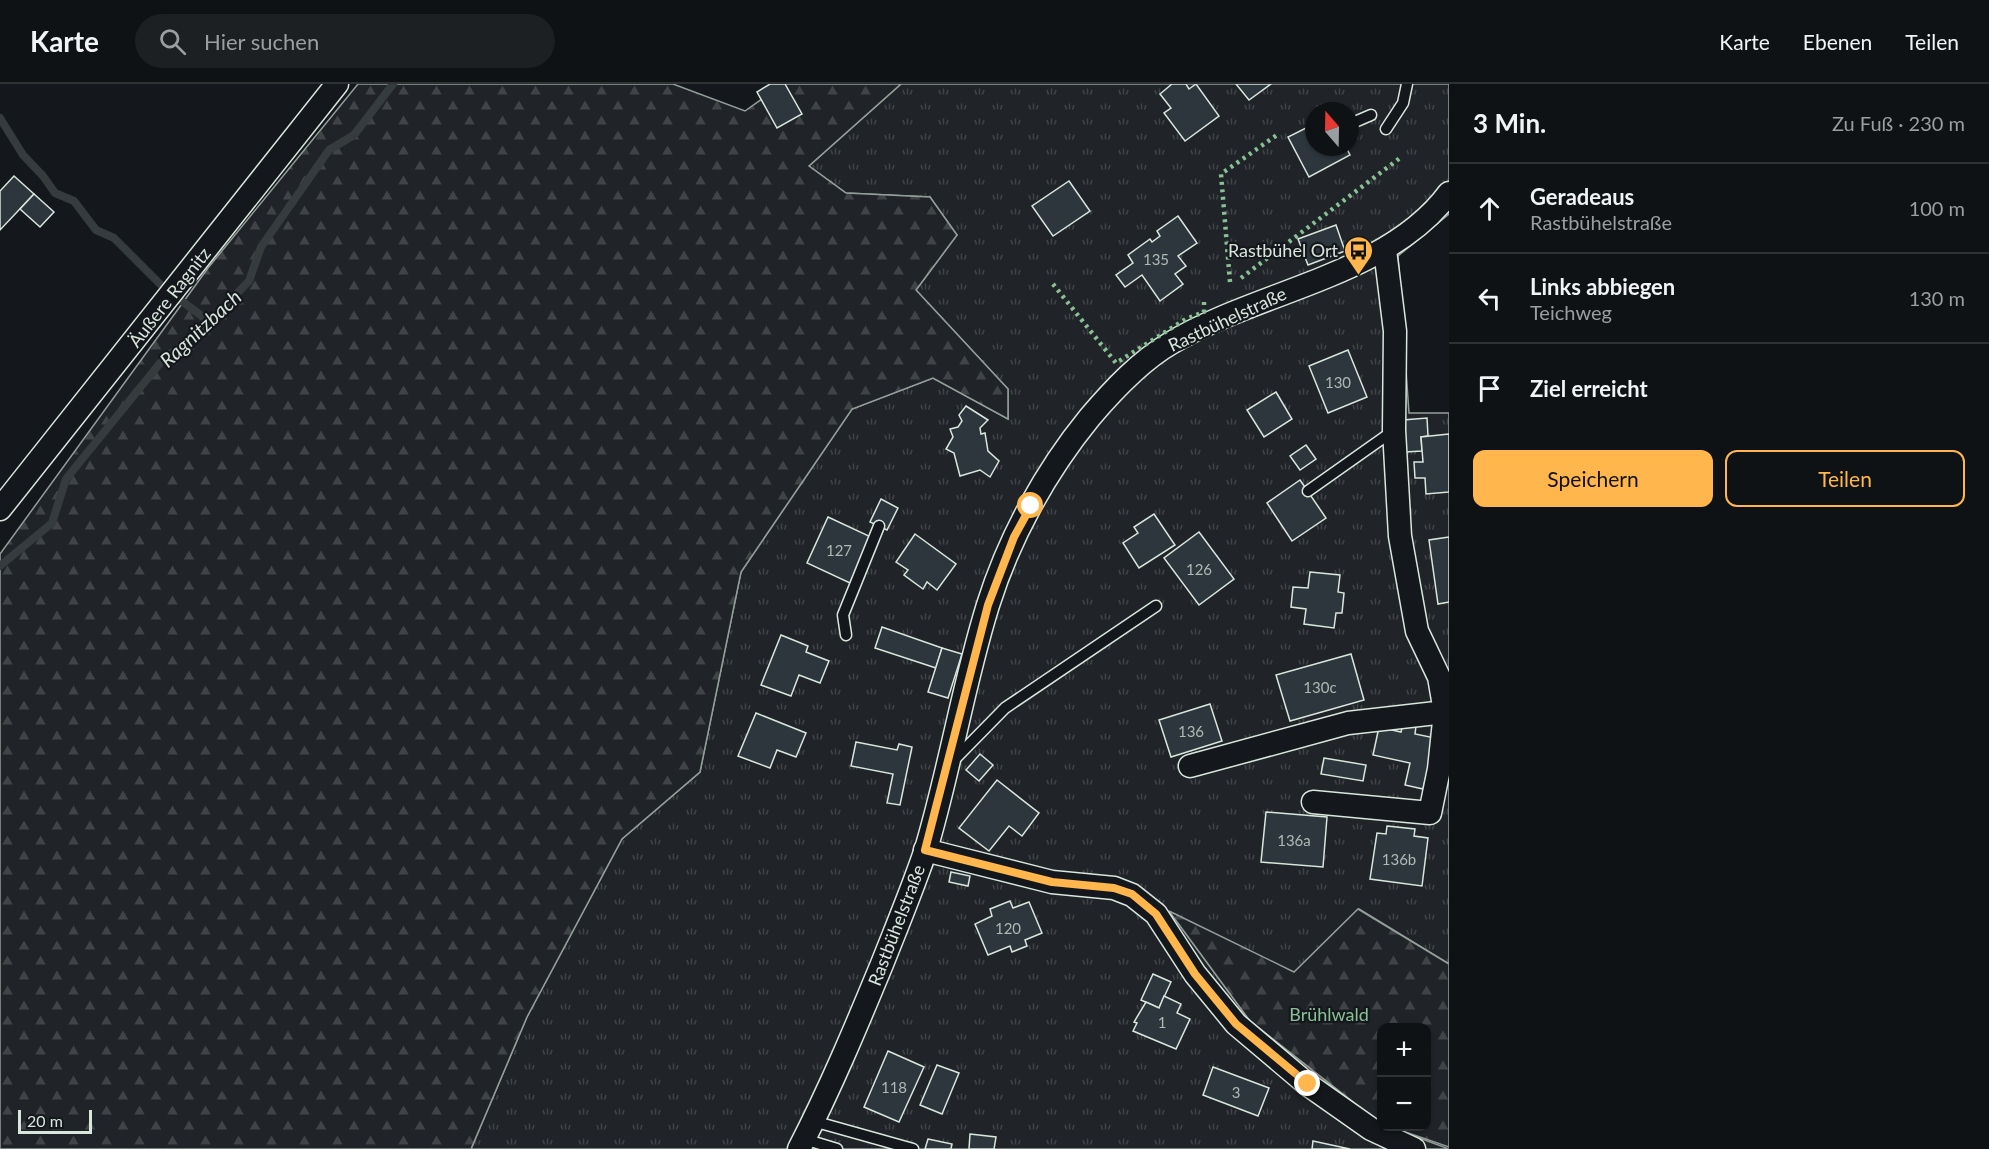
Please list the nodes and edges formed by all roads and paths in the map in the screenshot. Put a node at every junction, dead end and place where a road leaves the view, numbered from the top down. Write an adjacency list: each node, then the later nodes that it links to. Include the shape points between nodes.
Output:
1 (337, 84): 10 (street, Äußere Ragnitz)
2 (1407, 84): 5 (lane, via 1403,103)
3 (1371, 115): 4 (lane)
4 (1359, 120)
5 (1386, 129)
6 (1449, 193): 7 (street, Rastbühelstraße, via 1419,225)
7 (1385, 250): 8 (street, via 1395,331); 15 (street, Rastbühelstraße, via 1234,312 1171,343 1137,368 1091,416 1051,471 1014,537 988,605)
8 (1394, 430): 9 (lane); 14 (street, via 1400,536 1417,630 1439,677)
9 (1308, 491)
10 (0, 509)
11 (879, 526): 13 (lane, via 843,615)
12 (1156, 606): 15 (lane, via 1005,708)
13 (846, 635)
14 (1445, 712): 16 (street, via 1348,723); 17 (street, via 1430,813)
15 (948, 765): 18 (street, Rastbühelstraße)
16 (1190, 766)
17 (1314, 802)
18 (925, 850): 19 (street, Rastbühelstraße, via 844,1058); 22 (street, via 1052,882 1114,888 1132,894 1156,914 1195,974 1236,1024 1308,1084 1371,1129)
19 (805, 1136): 20 (lane); 21 (lane)
20 (837, 1149)
21 (913, 1149)
22 (1414, 1149)

